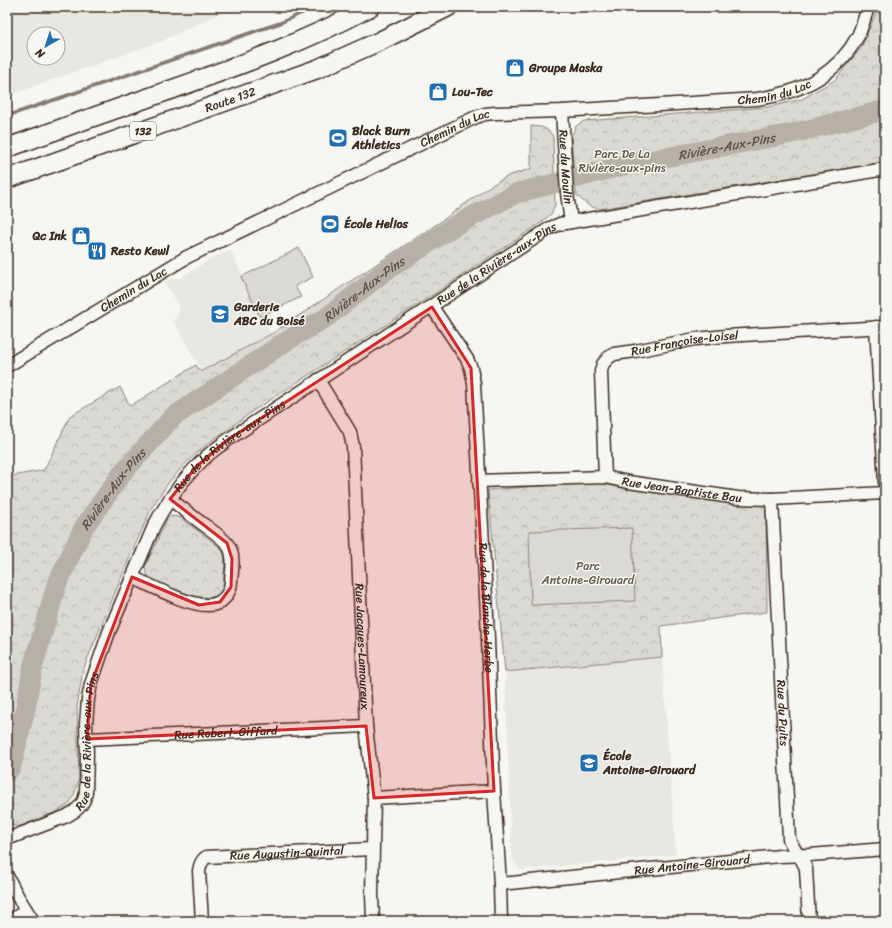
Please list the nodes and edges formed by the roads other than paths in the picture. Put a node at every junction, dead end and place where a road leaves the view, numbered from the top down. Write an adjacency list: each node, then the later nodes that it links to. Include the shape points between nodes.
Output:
1 (370, 7): 5 (highway, 132, via 319,33 268,54)
2 (448, 7): 7 (highway, Route 132 / 132, via 316,69)
3 (868, 7): 4 (street, Chemin du Lac, via 858,35 843,58 818,80 792,92 771,98)
4 (562, 111): 8 (street, Rue du Moulin); 11 (street, Chemin du Lac, via 495,113 476,117 187,257)
5 (7, 148)
6 (885, 169): 8 (street, Rue de la Rivière-aux-Pins)
7 (7, 179)
8 (571, 222): 9 (street, Rue de la Rivière-aux-Pins, via 550,228)
9 (432, 307): 12 (street, Rue de la Rivière-aux-Pins); 14 (street, Rue de la Blanche-Herbe, via 471,368)
10 (880, 327): 13 (street, Rue Françoise-Loisel, via 695,339 614,354 602,364 601,371); 15 (street)
11 (7, 366)
12 (318, 380): 17 (street, Rue de la Rivière-aux-Pins, via 215,450 196,467); 20 (street, Rue Jacques-Lamoureux, via 345,423 352,440)
13 (605, 477): 14 (street, Rue Jean-Baptiste Bau); 18 (street, Rue Jean-Baptiste Bau, via 738,498)
14 (479, 481): 22 (street, Rue de la Blanche-Herbe)
15 (885, 483)
16 (885, 493): 18 (street, Rue Jean-Baptiste Bau)
17 (170, 499): 19 (street, Rue de la Rivière-aux-Pins, via 160,513); 19 (street, Rue de la Rivière-aux-Pins, via 227,543 232,559 231,587 220,602 210,606 199,605)
18 (772, 499): 27 (street, Rue du Puits, via 789,839)
19 (132, 578): 21 (street, Rue de la Rivière-aux-Pins, via 107,636 91,684 86,713)
20 (366, 726): 21 (street, Rue Robert-Giffard); 23 (street, Rue Jacques-Lamoureux)
21 (87, 739): 24 (street, Rue de la Rivière-aux-Pins, via 86,793 81,805 67,816)
22 (494, 791): 23 (street); 29 (street, Rue de la Blanche-Herbe)
23 (374, 798): 25 (street, Rue Jacques-Lamoureux)
24 (7, 839)
25 (372, 849): 33 (street, Rue Augustin-Quintal, via 206,857 199,871); 34 (street, Rue Jacques-Lamoureux)
26 (885, 849): 27 (street, Rue Antoine-Girouard)
27 (798, 855): 29 (street, Rue Antoine-Girouard); 36 (street, Rue du Puits, via 806,869)
28 (7, 876): 30 (street)
29 (500, 884): 35 (street, Rue de la Blanche-Herbe)
30 (26, 910): 31 (street); 32 (street)
31 (11, 921)
32 (34, 921)
33 (202, 921)
34 (373, 921)
35 (501, 921)
36 (809, 921)

